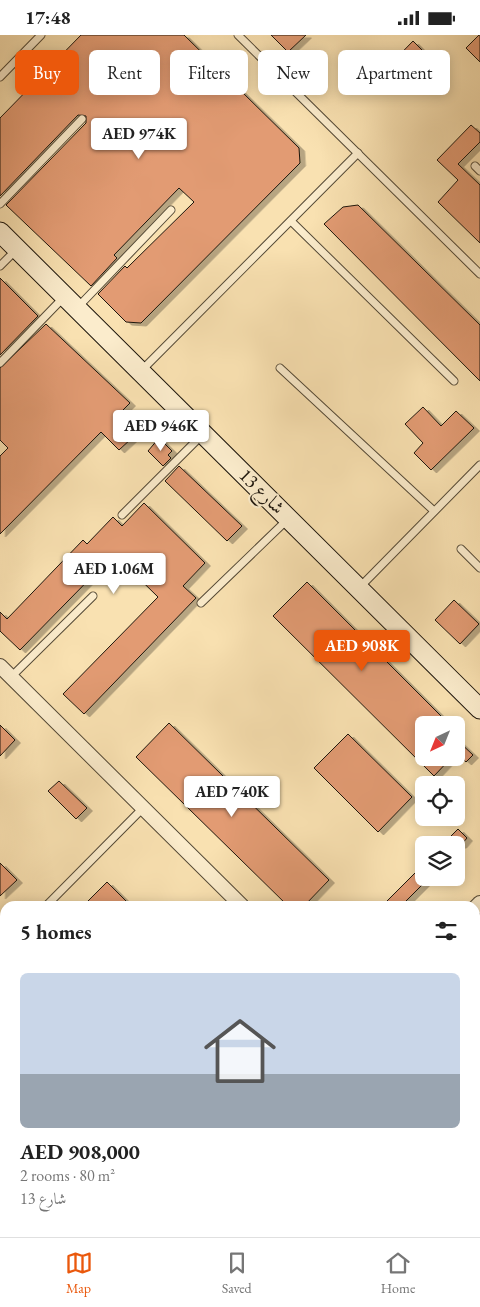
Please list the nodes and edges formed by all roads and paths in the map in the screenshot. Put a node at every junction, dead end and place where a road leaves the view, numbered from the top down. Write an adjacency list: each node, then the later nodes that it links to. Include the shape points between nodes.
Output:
1 (41, 35): 3 (lane)
2 (238, 35): 5 (lane)
3 (0, 77)
4 (82, 119): 6 (lane)
5 (358, 153): 8 (lane); 12 (lane)
6 (0, 205)
7 (171, 210): 13 (lane)
8 (291, 221): 16 (lane); 17 (lane)
9 (0, 232): 10 (street, شارع 13)
10 (17, 249): 11 (lane); 13 (street, شارع 13)
11 (0, 266)
12 (480, 274)
13 (71, 302): 14 (lane); 16 (street, شارع 13)
14 (0, 363)
15 (280, 368): 20 (lane)
16 (141, 371): 18 (street, شارع 13)
17 (454, 381)
18 (204, 434): 21 (lane); 22 (street, شارع 13)
19 (480, 465): 20 (lane)
20 (434, 511): 25 (lane)
21 (122, 515)
22 (289, 518): 25 (street, شارع 13); 27 (lane)
23 (461, 549): 24 (lane)
24 (480, 567)
25 (359, 588): 30 (street, شارع 13)
26 (93, 596): 29 (lane)
27 (201, 603)
28 (0, 666): 29 (street)
29 (11, 677): 31 (street)
30 (480, 709)
31 (143, 808): 32 (lane); 33 (street)
32 (51, 901)
33 (237, 901)

